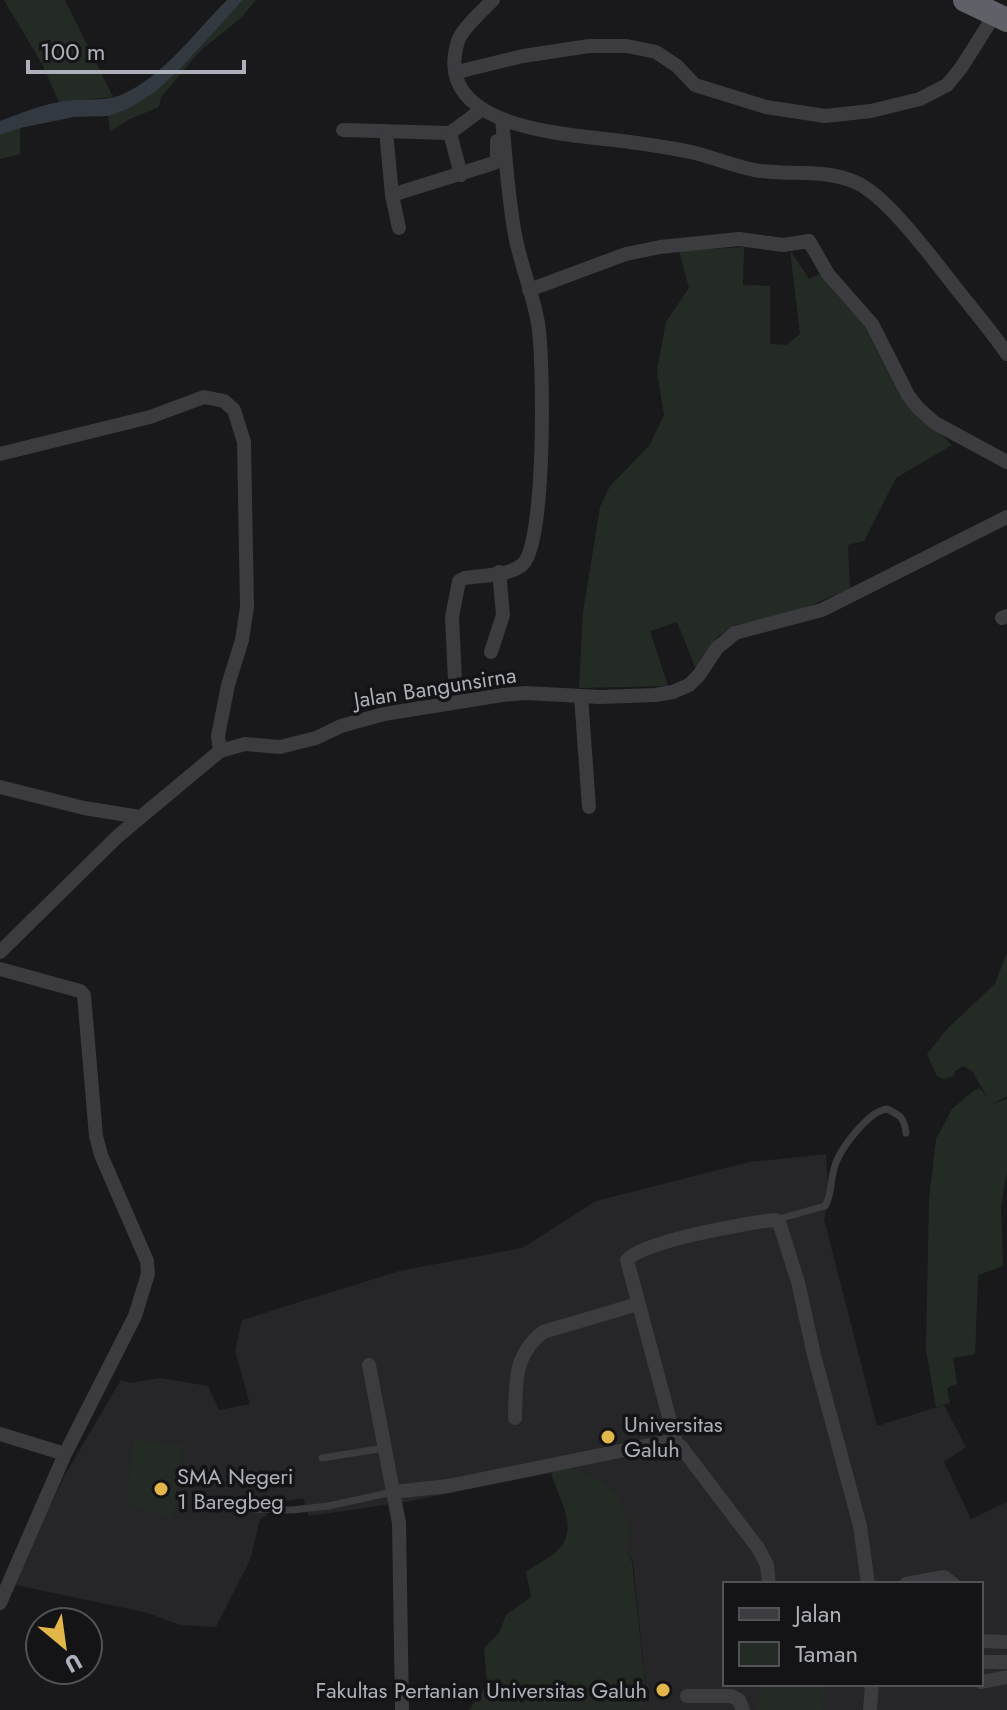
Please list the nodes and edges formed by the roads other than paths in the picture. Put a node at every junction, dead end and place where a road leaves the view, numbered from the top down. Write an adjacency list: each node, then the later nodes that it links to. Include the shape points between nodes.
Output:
1 (493, 0): 4 (street, via 458,39)
2 (965, 0): 3 (highway)
3 (1001, 17): 4 (street, via 947,85 920,99 825,116 766,107 695,85 656,52 627,46 589,46)
4 (457, 72): 5 (street, via 469,101)
5 (492, 115): 8 (street); 9 (street, via 497,158); 12 (street); 13 (street, via 571,136 693,153 779,174 819,172 857,183 917,238)
6 (343, 130): 7 (street)
7 (386, 131): 8 (street); 10 (street)
8 (450, 133): 9 (street)
9 (461, 175): 10 (street)
10 (392, 195): 11 (street)
11 (399, 228)
12 (529, 290): 15 (street, via 660,247 739,239 783,245 809,241 828,274 872,324 918,408 935,423); 17 (street, via 541,365 536,525 527,559 517,569)
13 (1007, 354)
14 (0, 454): 21 (street, via 137,421 204,397 224,401 234,410 244,442 247,607 218,736)
15 (1007, 462)
16 (1007, 517): 19 (street, Jalan Bangunsirna, via 822,610 735,633 689,685 673,692)
17 (499, 572): 18 (street, via 503,615); 20 (street, via 458,584 452,617)
18 (491, 652)
19 (581, 696): 20 (street, Jalan Bangunsirna, via 526,693); 23 (street)
20 (456, 702): 21 (street, Jalan Bangunsirna, via 373,717 280,747 245,744)
21 (220, 751): 24 (street)
22 (0, 787): 24 (street)
23 (589, 807)
24 (140, 817): 25 (street)
25 (0, 952)
26 (0, 969): 35 (street, via 84,995 96,1136 148,1268 137,1310)
27 (906, 1133): 28 (lane, via 901,1115 887,1109 876,1112 835,1164 825,1206)
28 (775, 1220): 29 (street, via 647,1246 630,1255); 40 (street, via 798,1282 860,1526)
29 (638, 1304): 31 (street, via 543,1332 532,1340 516,1370); 33 (street)
30 (369, 1365): 34 (street)
31 (515, 1418)
32 (0, 1434): 35 (street)
33 (676, 1443): 37 (street); 39 (street, via 758,1548)
34 (385, 1448): 36 (lane); 37 (street)
35 (65, 1454): 43 (street)
36 (322, 1458)
37 (393, 1492): 38 (lane, via 292,1510); 52 (street, via 399,1523)
38 (237, 1509)
39 (769, 1582)
40 (868, 1582)
41 (917, 1582): 42 (street, via 944,1577)
42 (950, 1582)
43 (0, 1603)
44 (983, 1641): 45 (street)
45 (1007, 1642)
46 (983, 1662): 47 (street)
47 (1007, 1662)
48 (1007, 1677): 49 (street)
49 (983, 1682)
50 (872, 1686): 54 (street)
51 (687, 1696): 53 (street, via 731,1696)
52 (402, 1710)
53 (743, 1710)
54 (870, 1710)

